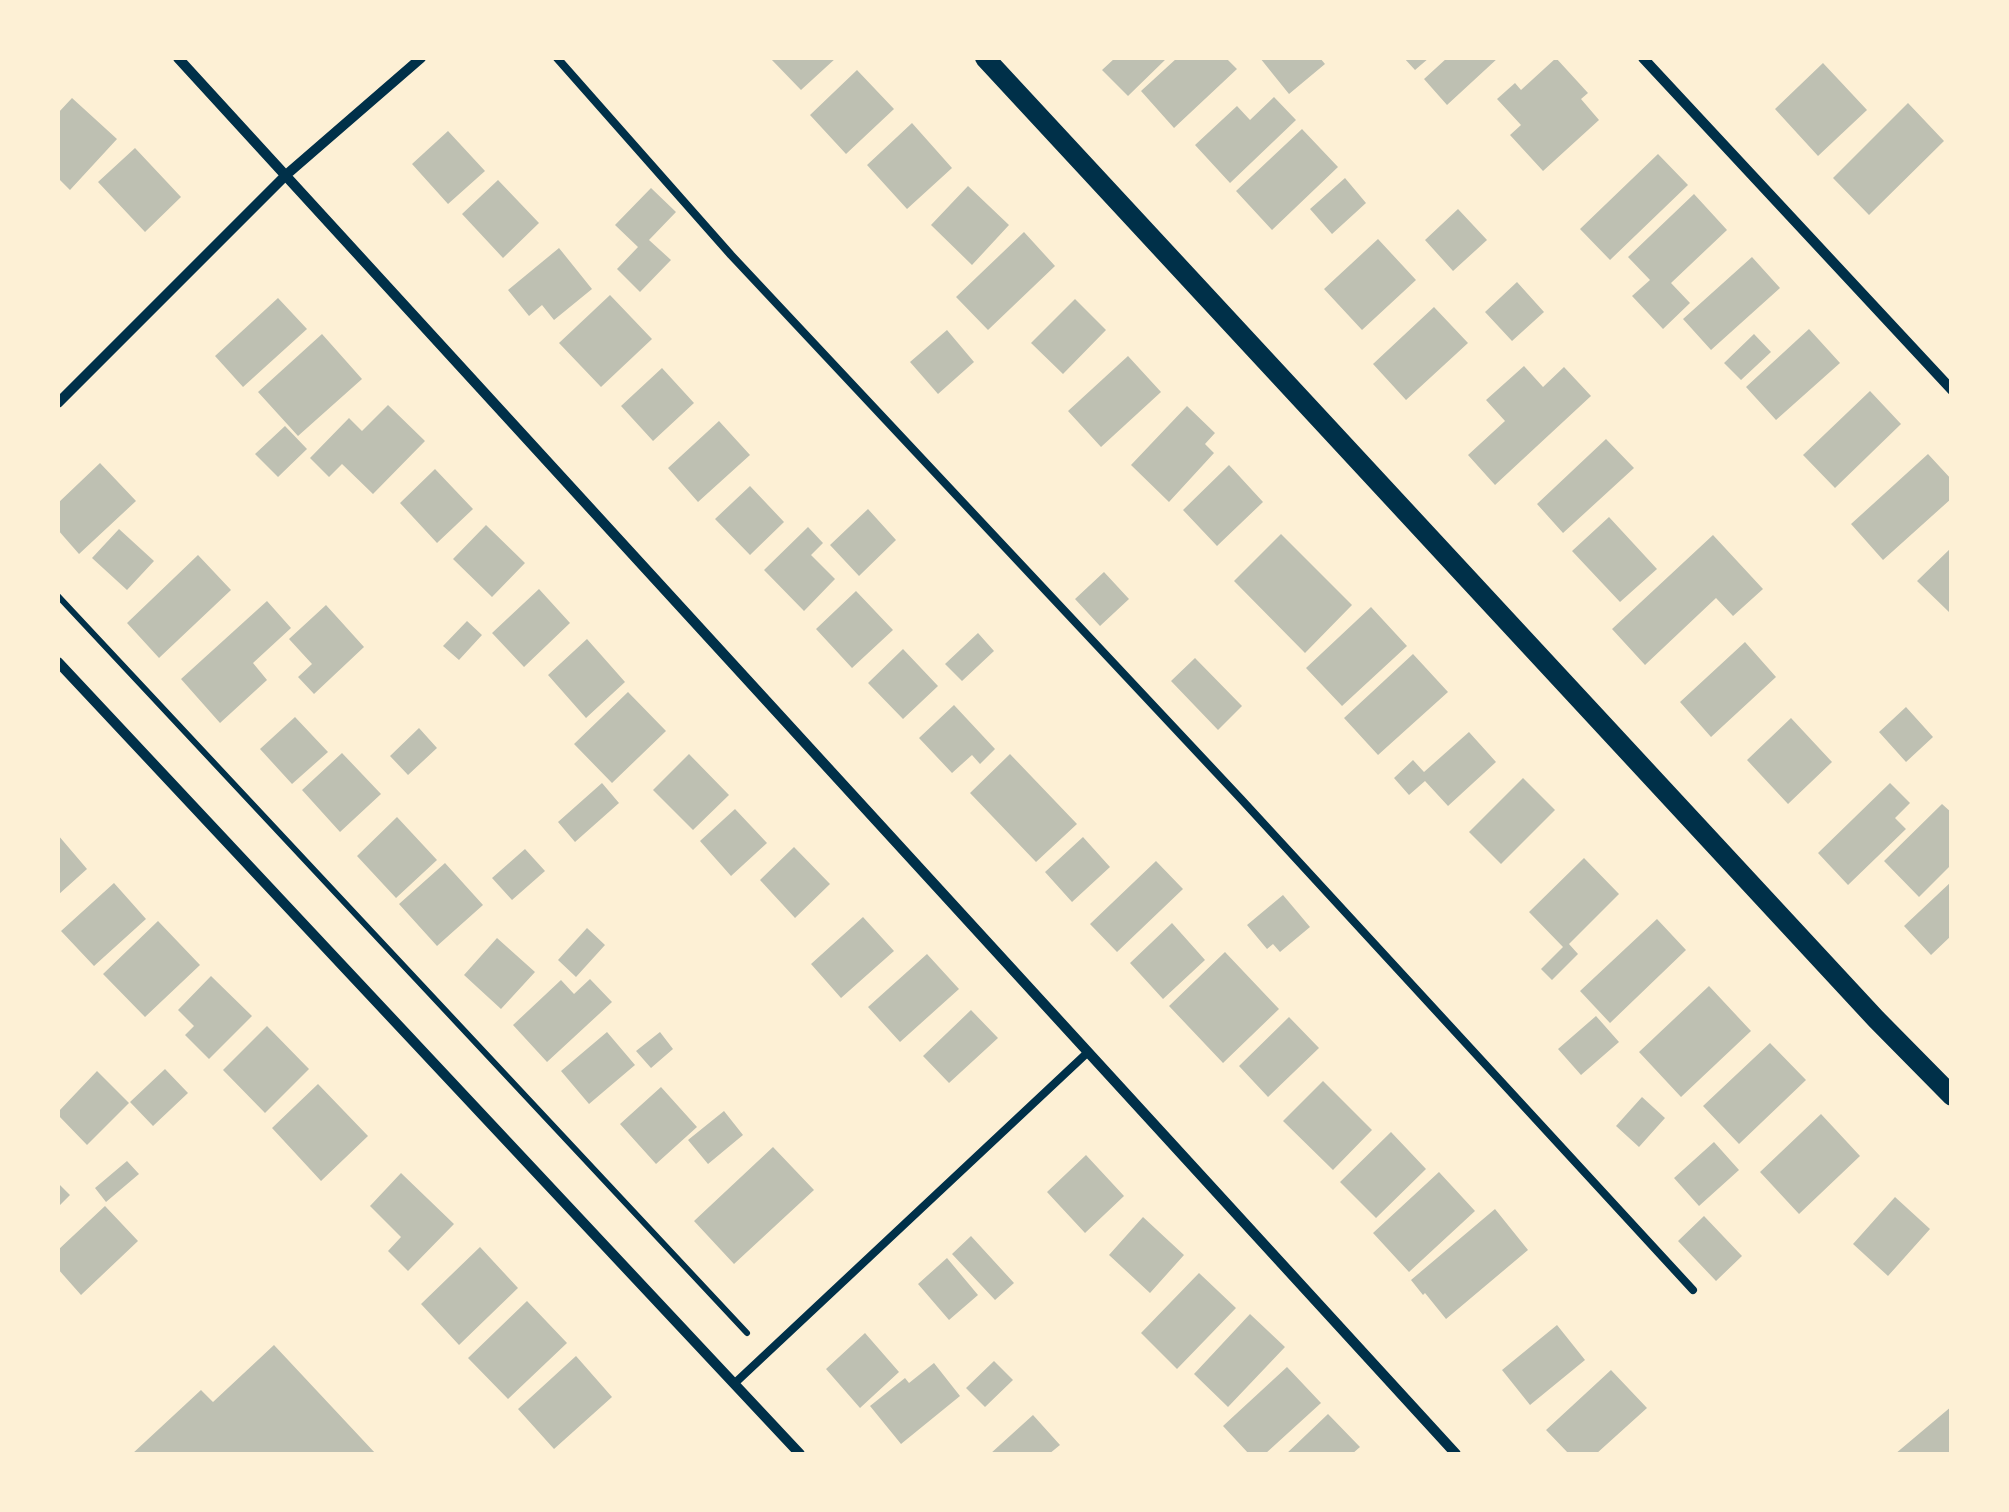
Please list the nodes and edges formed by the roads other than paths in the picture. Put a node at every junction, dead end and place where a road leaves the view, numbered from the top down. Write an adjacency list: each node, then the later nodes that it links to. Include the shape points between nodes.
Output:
1 (178, 58): 6 (street)
2 (421, 58): 6 (street)
3 (557, 58): 12 (lane, via 745,270)
4 (986, 58): 11 (main road)
5 (1644, 58): 7 (street)
6 (286, 175): 8 (street); 10 (street)
7 (1952, 390)
8 (58, 403)
9 (58, 662): 13 (street)
10 (1087, 1053): 13 (lane); 15 (street)
11 (1952, 1096)
12 (1693, 1290)
13 (735, 1383): 14 (street)
14 (800, 1454)
15 (1456, 1454)

